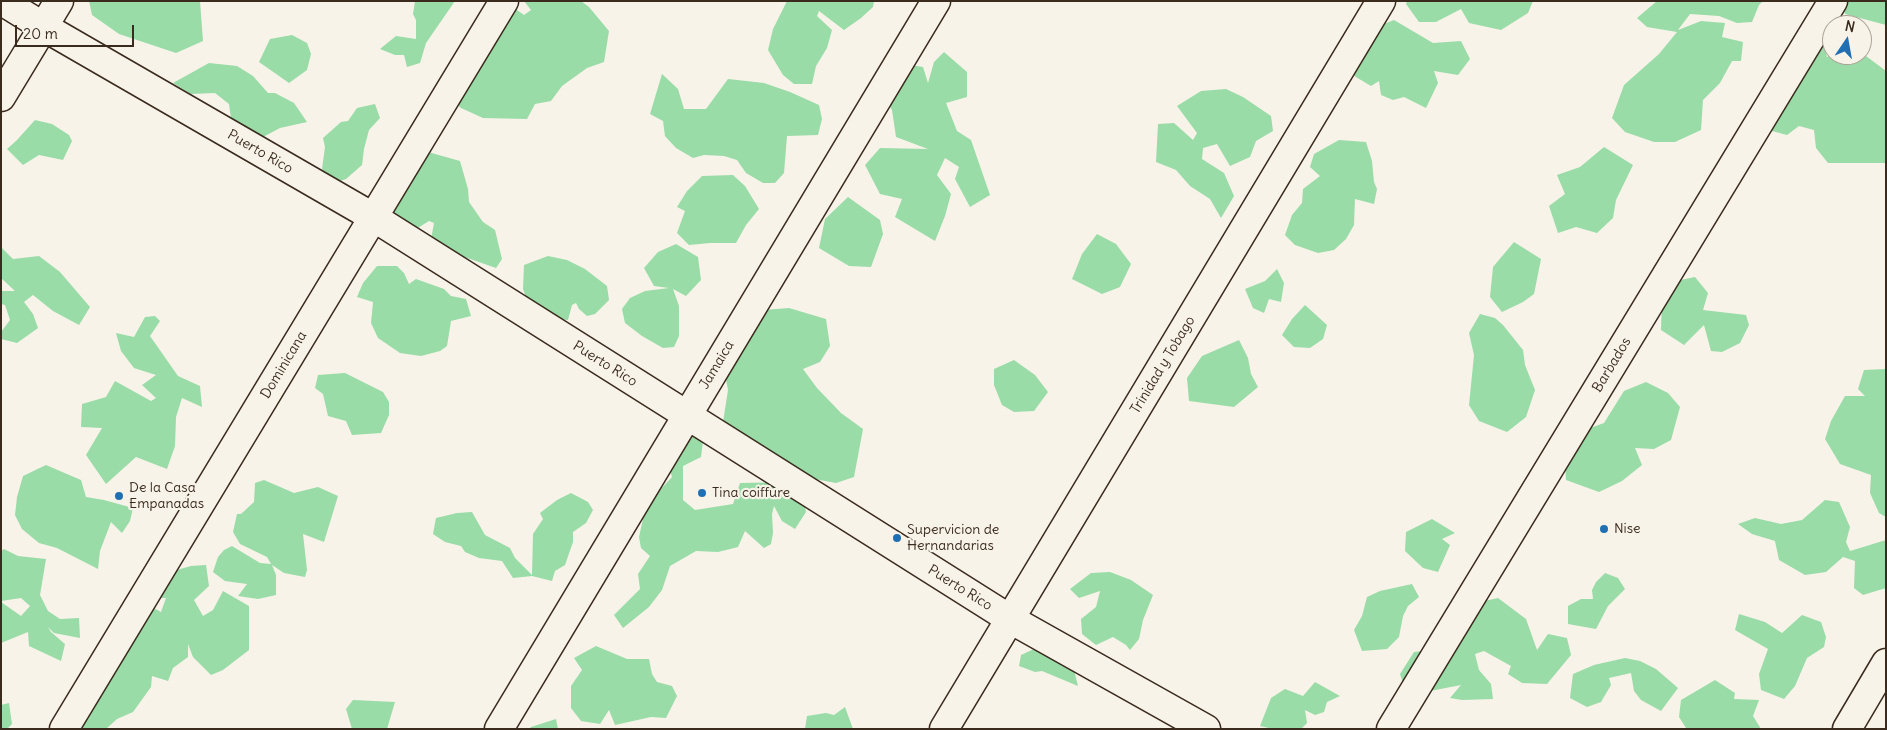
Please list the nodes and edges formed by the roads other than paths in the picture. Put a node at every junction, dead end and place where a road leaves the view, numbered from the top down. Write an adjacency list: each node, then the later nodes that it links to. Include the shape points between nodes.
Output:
1 (2, 1): 7 (street, Puerto Rico)
2 (59, 1): 7 (street)
3 (504, 1): 9 (street, Dominicana)
4 (936, 1): 10 (street, Jamaica)
5 (1381, 1): 11 (street, Trinidad y Tobago)
6 (1833, 1): 17 (street, Barbados)
7 (44, 27): 8 (street); 9 (street, Puerto Rico)
8 (1, 97)
9 (374, 217): 10 (street, Puerto Rico); 13 (street, Dominicana)
10 (687, 415): 11 (street, Puerto Rico); 14 (street, Jamaica)
11 (1010, 619): 15 (street, Trinidad y Tobago); 16 (street, Puerto Rico)
12 (1886, 663): 18 (street)
13 (64, 729)
14 (499, 729)
15 (944, 729)
16 (1206, 729)
17 (1391, 729)
18 (1847, 729)

